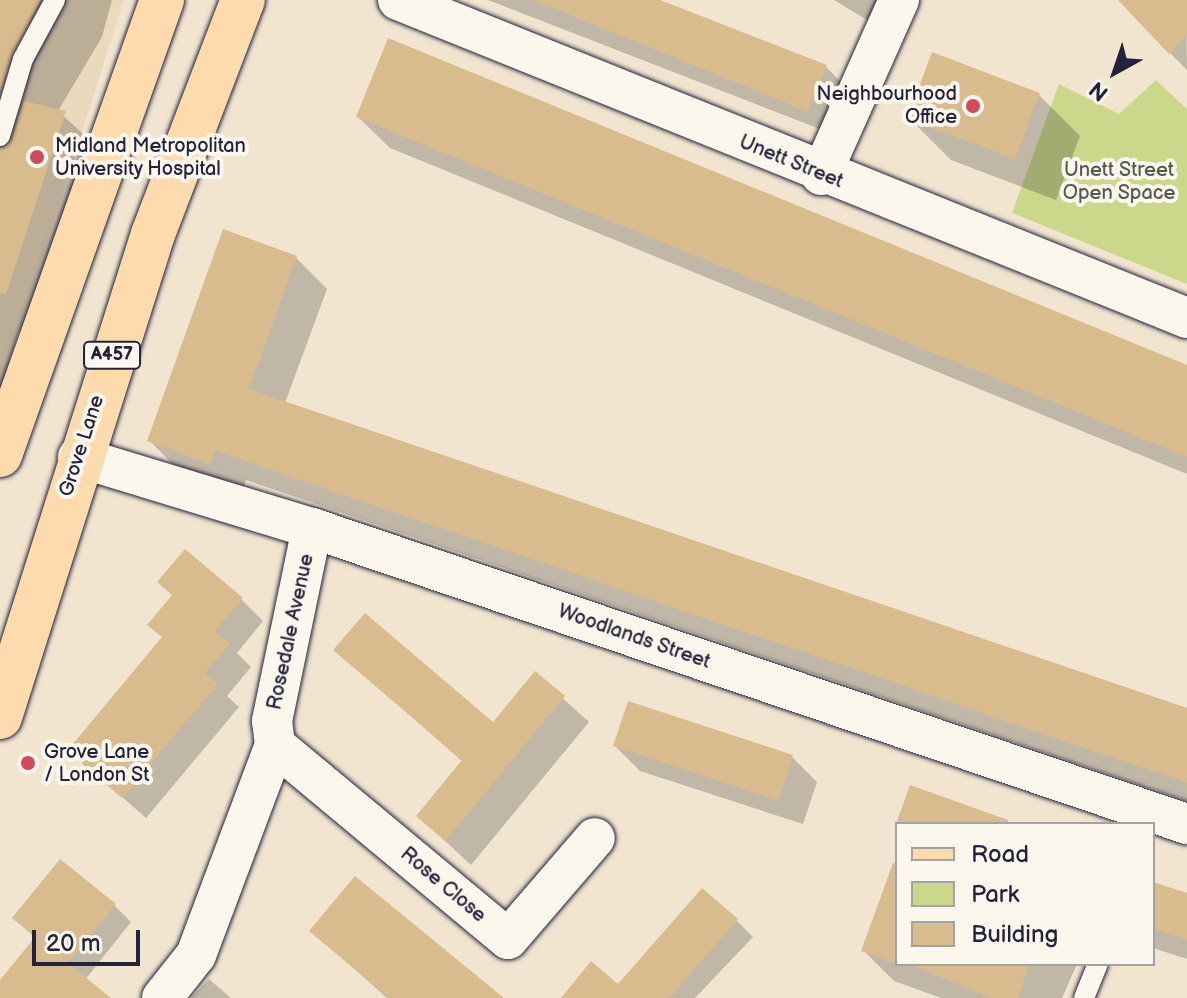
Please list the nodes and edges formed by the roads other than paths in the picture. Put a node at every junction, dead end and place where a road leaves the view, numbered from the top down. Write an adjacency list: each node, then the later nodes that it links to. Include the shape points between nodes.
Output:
1 (55, 0): 6 (lane, via 23,59)
2 (162, 0): 9 (main road)
3 (243, 0): 10 (main road, Grove Lane / A457)
4 (398, 0): 7 (street, Unett Street)
5 (899, 0): 7 (street)
6 (0, 136)
7 (821, 175): 8 (street, Unett Street)
8 (1187, 318)
9 (0, 455)
10 (78, 457): 11 (street, Woodlands Street); 12 (main road, Grove Lane / A457)
11 (312, 528): 13 (street, Rosedale Avenue, via 272,721); 14 (street, Woodlands Street)
12 (0, 717)
13 (275, 745): 15 (street, Rose Close, via 508,939); 17 (street, Rosedale Avenue, via 196,955)
14 (1187, 824)
15 (595, 838)
16 (1097, 966): 18 (lane)
17 (162, 998)
18 (1084, 998)

